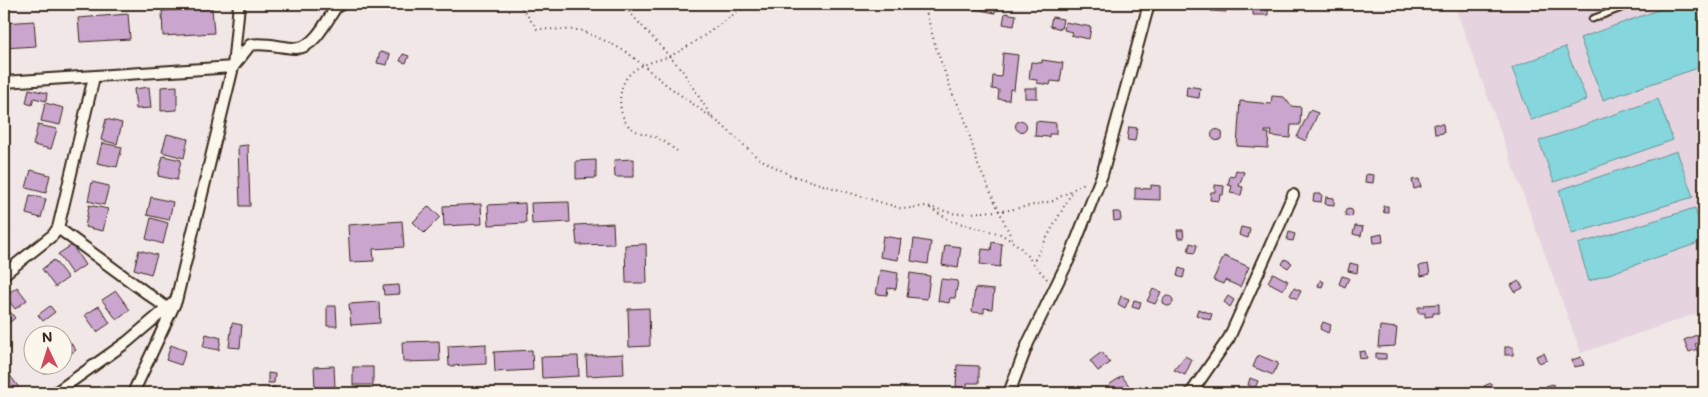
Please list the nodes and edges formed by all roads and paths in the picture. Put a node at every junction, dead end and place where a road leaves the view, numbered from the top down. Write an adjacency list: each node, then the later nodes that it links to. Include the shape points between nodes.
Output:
1 (239, 4): 12 (street)
2 (342, 4): 12 (street, via 336,7 308,45 298,48 262,43 250,45)
3 (519, 4): 11 (path, via 537,29 580,30 628,53)
4 (622, 4): 10 (path)
5 (749, 4): 10 (path, via 702,38)
6 (924, 4): 21 (path, via 936,48 964,116 978,165)
7 (1149, 4): 17 (street)
8 (1632, 4): 9 (lane)
9 (1592, 19)
10 (671, 55): 11 (path); 15 (path, via 698,91)
11 (643, 66): 15 (path); 16 (path, via 631,72 621,90 621,108 626,122 635,131 658,138)
12 (233, 67): 13 (street); 27 (street)
13 (94, 77): 14 (street); 22 (street)
14 (4, 82)
15 (714, 120): 20 (path, via 758,158 790,175 903,209)
16 (677, 151)
17 (1102, 174): 18 (path); 26 (street)
18 (1074, 190): 21 (path, via 1053,201); 24 (path)
19 (1293, 195): 32 (street, via 1229,338)
20 (926, 206): 21 (path, via 956,214); 23 (path, via 950,221 988,230)
21 (1000, 211): 23 (path)
22 (58, 228): 25 (street); 28 (street)
23 (1013, 241): 24 (path)
24 (1033, 262): 26 (path)
25 (4, 274)
26 (1053, 293): 31 (street, via 1028,342)
27 (176, 301): 28 (street); 30 (street)
28 (167, 308): 29 (street, via 127,342)
29 (55, 393)
30 (133, 393)
31 (1009, 393)
32 (1191, 393)

